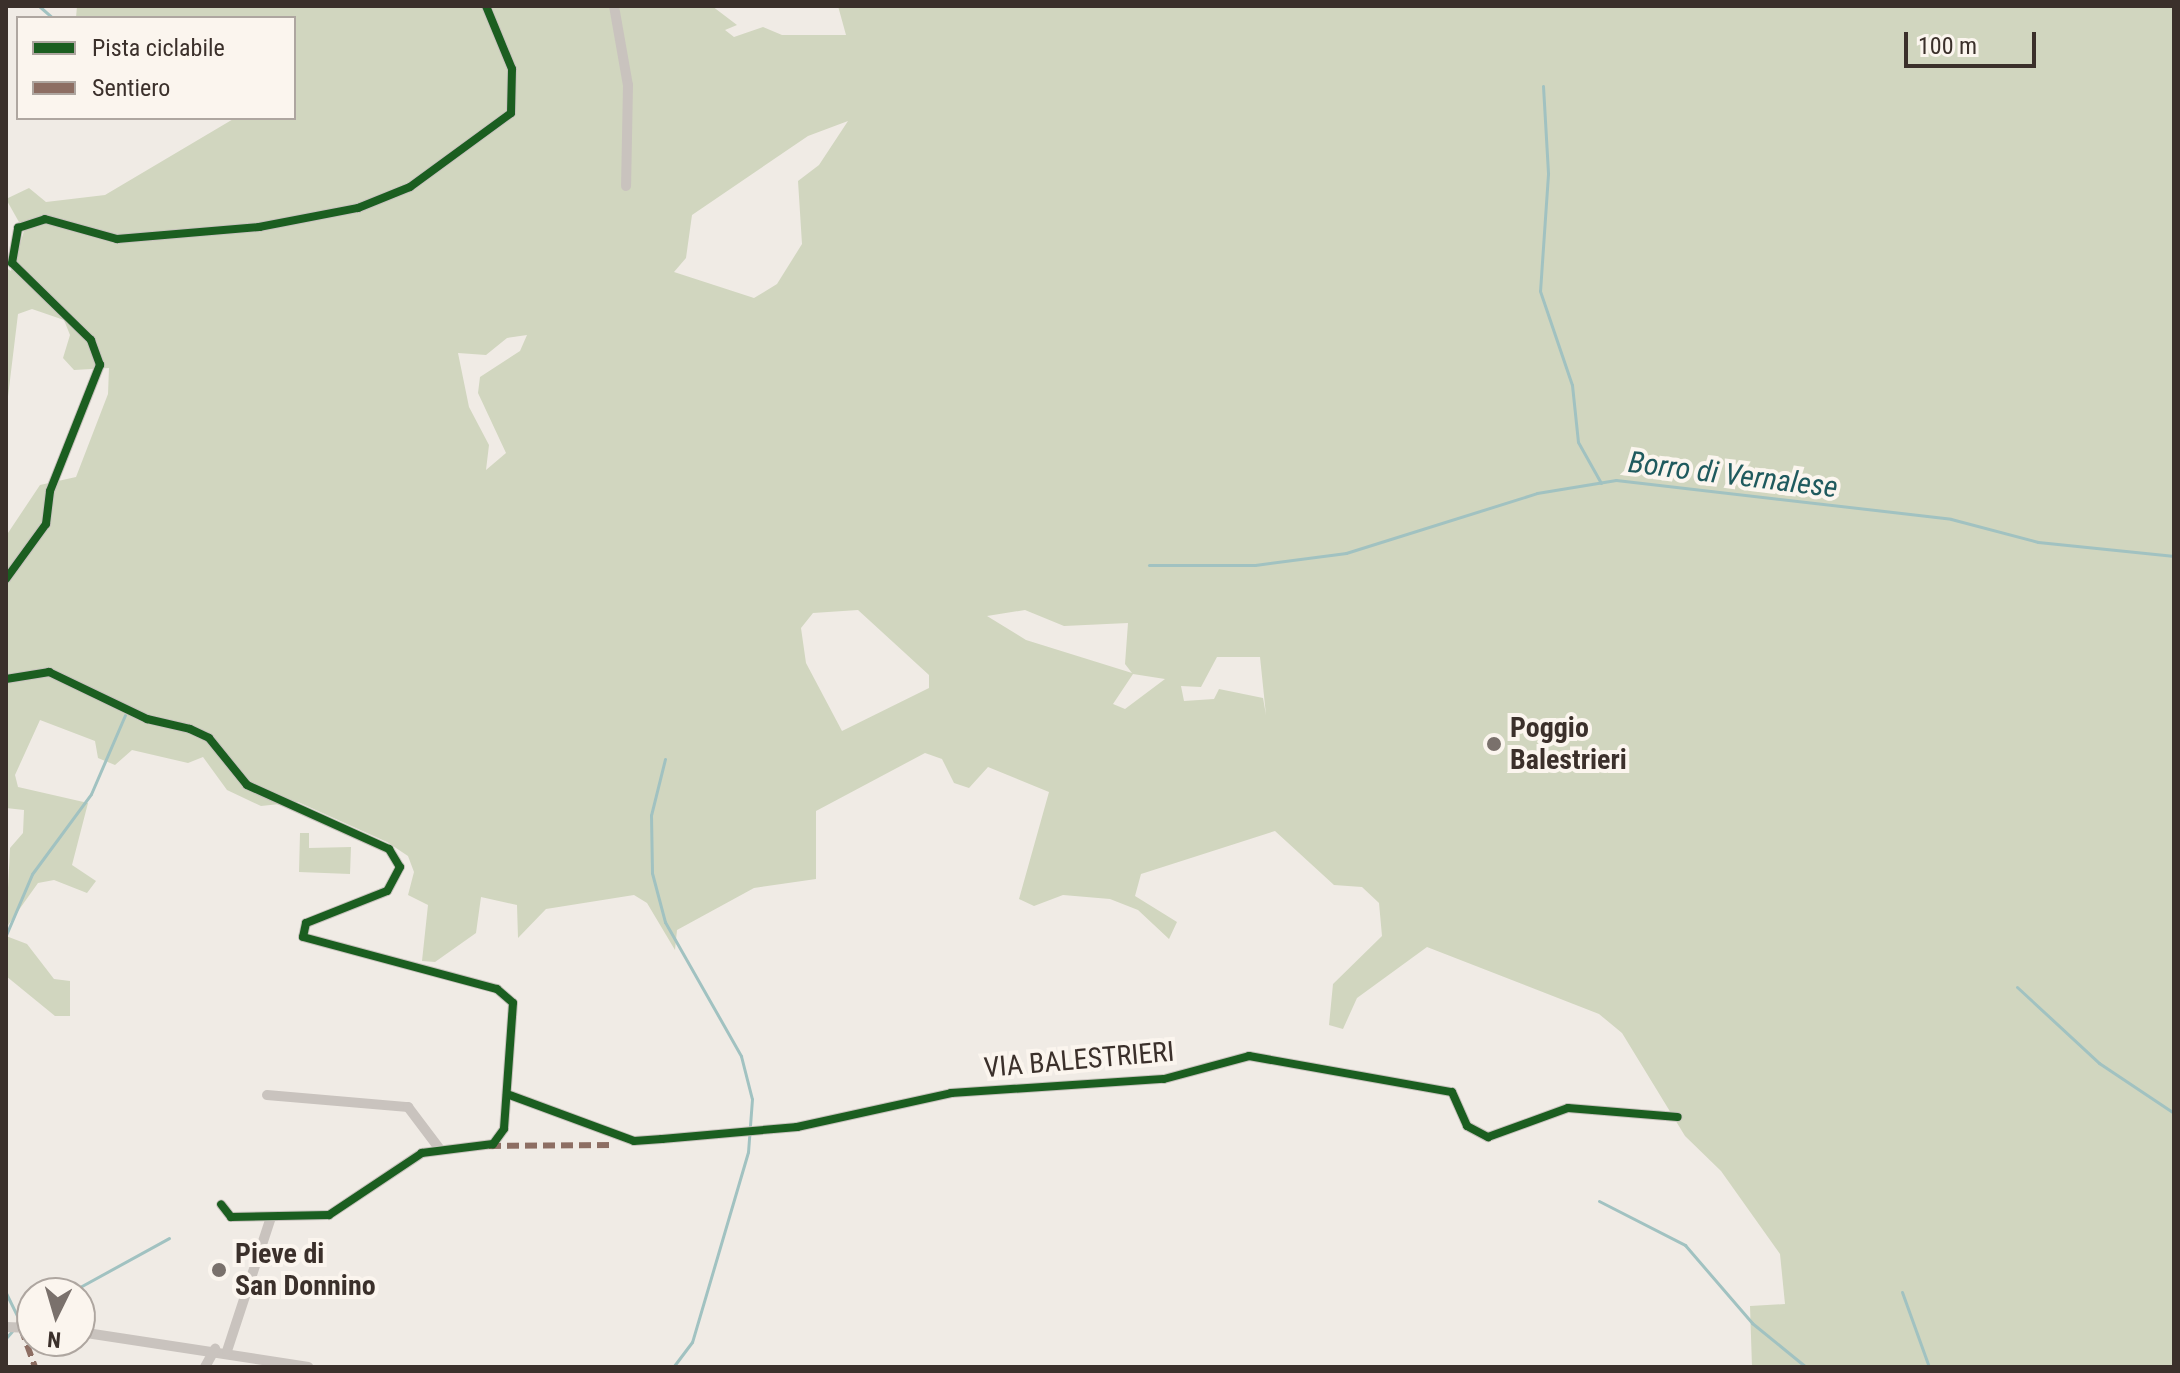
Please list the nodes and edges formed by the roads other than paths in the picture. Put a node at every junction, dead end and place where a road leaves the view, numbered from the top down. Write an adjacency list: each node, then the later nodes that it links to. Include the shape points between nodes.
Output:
1 (486, 6): 4 (street, via 512,69 511,113 410,187 358,208 246,228 117,239 45,219 18,228 12,263 91,340 100,365 50,491 46,524)
2 (614, 6): 3 (street, via 628,85)
3 (626, 186)
4 (6, 579)
5 (6, 679): 6 (street, via 57,674 95,698 190,729 209,738 247,785 389,849 400,867 387,891 306,923 303,937 508,994 514,1015)
6 (507, 1094): 8 (street, VIA BALESTRIERI, via 634,1141 750,1129 951,1093 1164,1079 1249,1056 1452,1092 1467,1126 1488,1137 1568,1108); 9 (street, via 504,1129 493,1144)
7 (267, 1095): 9 (street, via 408,1107)
8 (1678, 1117)
9 (439, 1148): 11 (street, via 370,1181 329,1215)
10 (221, 1204): 11 (street, via 231,1217)
11 (270, 1220): 13 (street)
12 (96, 1334): 13 (street)
13 (221, 1350): 14 (street); 15 (street)
14 (205, 1367)
15 (308, 1367)

